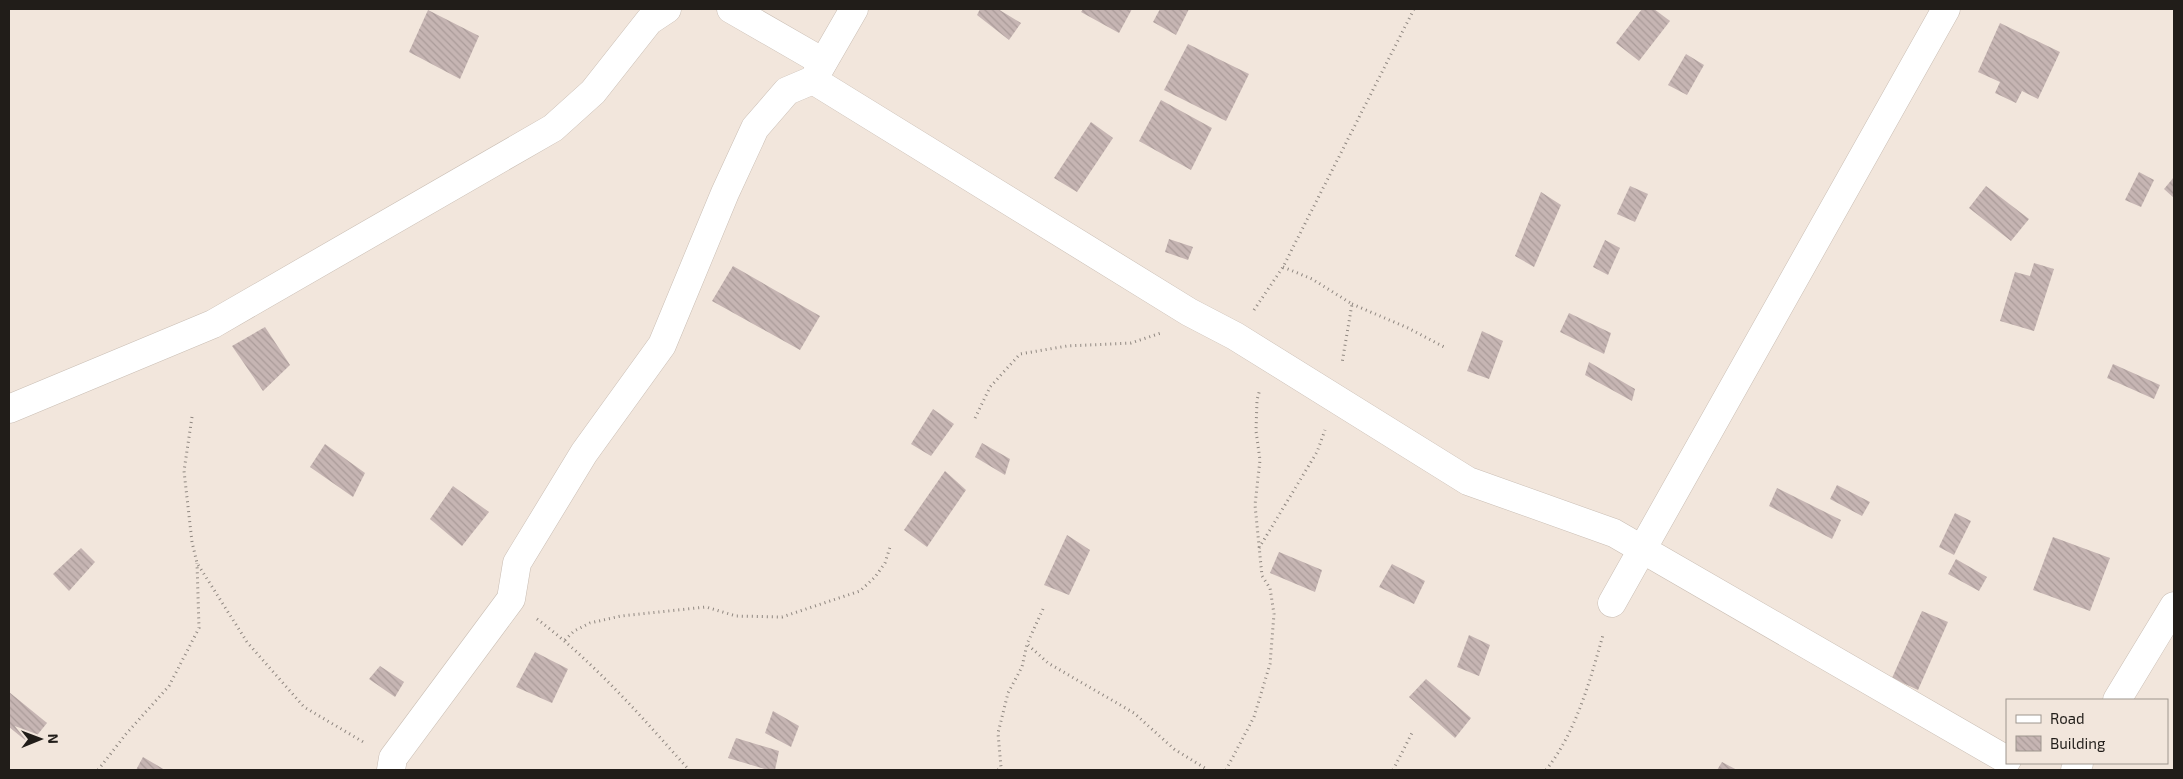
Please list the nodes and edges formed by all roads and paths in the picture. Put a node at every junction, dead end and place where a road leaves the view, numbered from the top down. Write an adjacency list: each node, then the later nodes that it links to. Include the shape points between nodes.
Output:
1 (667, 9): 12 (street, via 649,21 593,92 553,128 213,324)
2 (731, 9): 6 (street)
3 (854, 9): 6 (street)
4 (1414, 9): 9 (path, via 1283,267)
5 (1946, 9): 16 (street)
6 (818, 71): 8 (street); 18 (street, via 787,91 755,128 662,345 584,453 517,562)
7 (1352, 304): 10 (path)
8 (1189, 312): 9 (street); 14 (path, via 1164,332 1131,343 1067,346 1020,354 990,387)
9 (1235, 336): 11 (street)
10 (1446, 348)
11 (1269, 357): 16 (street, via 1468,481 1614,533); 33 (path, via 1258,400 1256,431 1260,460 1254,505 1262,576 1270,588 1274,614 1270,664 1254,717)
12 (9, 409)
13 (192, 417): 17 (path, via 184,471)
14 (975, 418)
15 (890, 547): 22 (path, via 875,577 860,592 782,617 736,616 706,607 621,616 590,623)
16 (1642, 549): 19 (street); 26 (street)
17 (197, 563): 27 (path, via 247,642 304,707); 29 (path, via 199,628 169,686)
18 (511, 599): 22 (path); 27 (street)
19 (1612, 603): 35 (path, via 1590,681 1560,753)
20 (2174, 606): 24 (street)
21 (1043, 609): 23 (path)
22 (564, 640): 30 (path)
23 (1027, 644): 31 (path, via 1022,667 1008,693 998,733 1001,767); 32 (path, via 1048,663 1134,713 1174,749)
24 (2118, 699)
25 (1412, 733): 34 (path)
26 (2006, 759)
27 (392, 764)
28 (2013, 764): 36 (street)
29 (98, 770)
30 (689, 770)
31 (998, 770)
32 (1208, 770)
33 (1226, 770)
34 (1392, 770)
35 (1546, 770)
36 (2024, 770)

